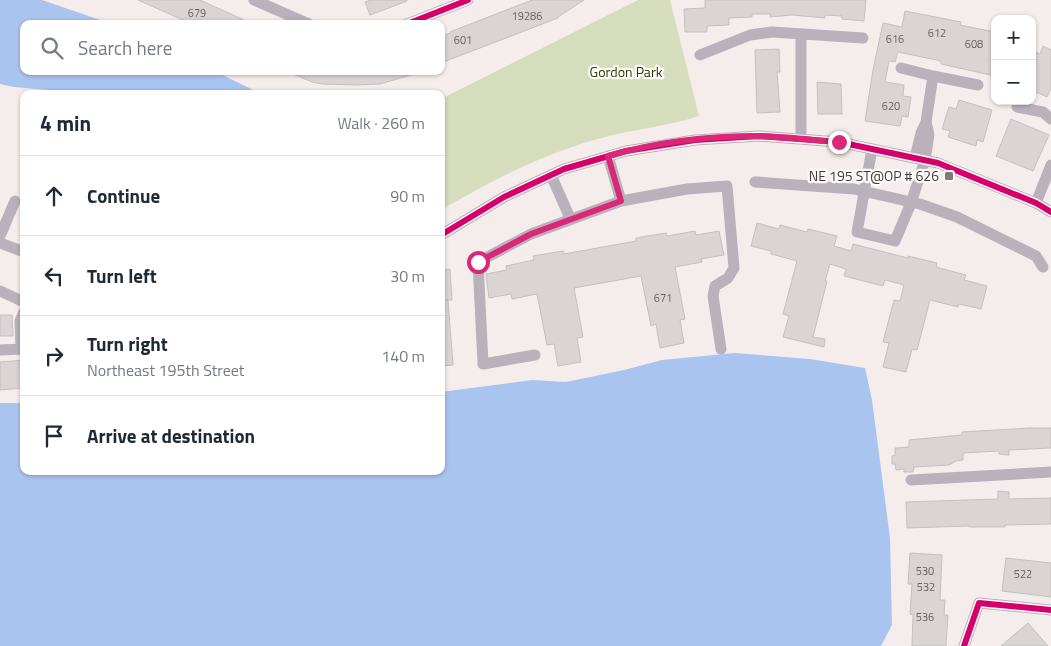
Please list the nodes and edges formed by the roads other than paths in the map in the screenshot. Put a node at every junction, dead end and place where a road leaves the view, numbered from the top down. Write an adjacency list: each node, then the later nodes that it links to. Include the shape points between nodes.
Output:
1 (254, 0): 3 (street)
2 (468, 0): 4 (street)
3 (300, 20)
4 (417, 20)
5 (800, 34): 6 (street); 7 (street, via 772,32 750,35); 13 (street)
6 (863, 38)
7 (700, 54)
8 (901, 68): 9 (street)
9 (933, 76): 10 (street); 16 (street, via 926,122 929,135)
10 (978, 85)
11 (1017, 108): 12 (street, via 1043,112)
12 (1051, 119)
13 (801, 139): 14 (street); 15 (street, via 759,136 695,140)
14 (872, 149): 16 (street); 20 (street)
15 (608, 156): 18 (street); 22 (street)
16 (920, 159): 23 (street); 24 (street, via 938,163)
17 (1051, 165): 24 (street)
18 (551, 175): 26 (street); 27 (street, via 504,196)
19 (755, 182): 20 (street)
20 (864, 192): 23 (street); 23 (street, via 857,232 896,241)
21 (15, 201): 28 (street)
22 (621, 201): 26 (street); 35 (street, via 727,186 734,268 728,278 715,286 713,296)
23 (912, 203): 31 (street, via 957,217 1036,256)
24 (1036, 203): 25 (street)
25 (1051, 212)
26 (570, 218): 37 (street, via 478,262 483,364)
27 (445, 233)
28 (0, 236)
29 (0, 243): 30 (street)
30 (20, 250)
31 (1042, 267)
32 (0, 291): 33 (street)
33 (20, 300)
34 (20, 349): 36 (street)
35 (721, 349)
36 (0, 350)
37 (535, 356)
38 (1051, 472): 39 (street)
39 (911, 480)
40 (1051, 610): 41 (street, via 979,603)
41 (964, 646)

